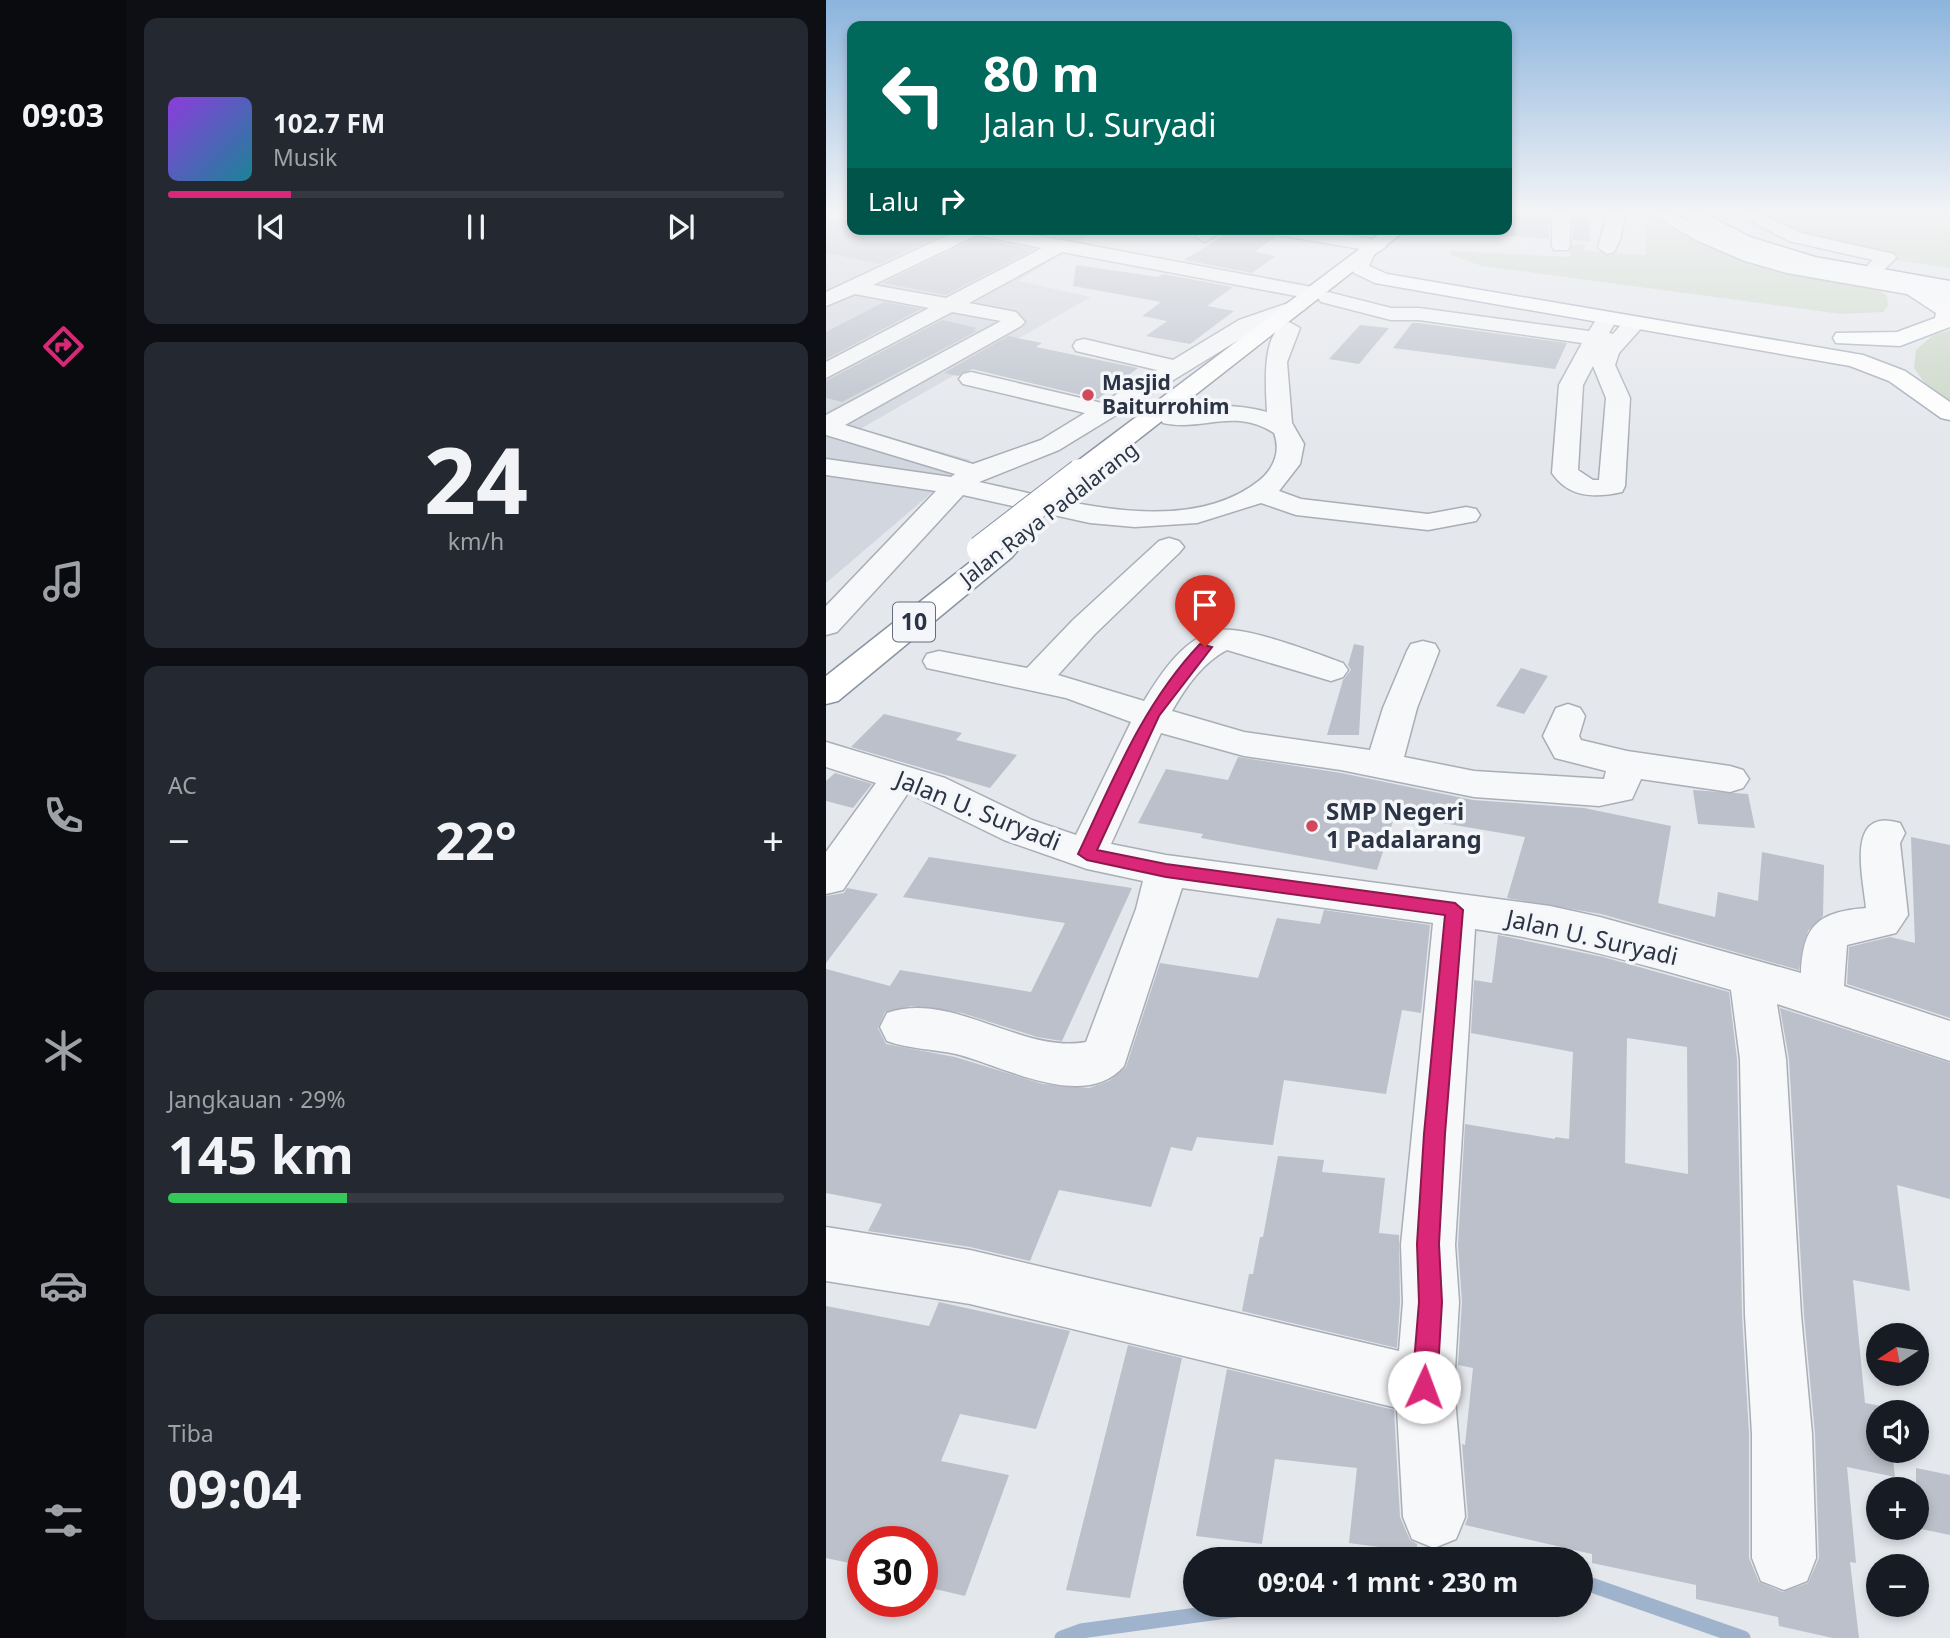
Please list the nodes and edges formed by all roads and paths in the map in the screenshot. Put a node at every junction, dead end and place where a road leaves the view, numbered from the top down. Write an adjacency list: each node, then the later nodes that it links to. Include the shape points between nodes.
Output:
1 (978, 287): 13 (street)
2 (1228, 287): 14 (street)
3 (1329, 287): 14 (main road, Jalan Raya Padalarang / 10)
4 (1341, 287): 14 (main road, Jalan Raya Padalarang / 10)
5 (1418, 287): 17 (main road, Jalan Raya Padalarang)
6 (1537, 287): 18 (main road)
7 (1905, 287): 18 (main road, via 1943,307 1947,317 1906,338)
8 (1910, 287): 11 (main road)
9 (854, 288): 10 (street); 12 (street)
10 (875, 292): 13 (street); 15 (street)
11 (1950, 299)
12 (826, 300)
13 (945, 305): 21 (street); 32 (street, via 1009,316 1014,321)
14 (1307, 306): 17 (street); 20 (street, via 1247,325); 30 (main road, Jalan Raya Padalarang / 10); 31 (street, via 1276,362); 35 (main road, Jalan Raya Padalarang / 10)
15 (826, 316)
16 (1634, 324): 17 (street); 24 (main road, via 1855,360 1885,370)
17 (1607, 332): 17 (street, via 1604,364 1618,398 1612,486 1588,489 1566,473 1571,385)
18 (1844, 338): 24 (main road, via 1883,351)
19 (1084, 346): 20 (street)
20 (1178, 368): 27 (street)
21 (826, 371)
22 (971, 379): 23 (street)
23 (998, 386): 25 (street); 26 (street, via 979,398 976,403)
24 (1913, 387): 29 (main road)
25 (1051, 397): 27 (street); 28 (street, via 1032,408)
26 (981, 407)
27 (1106, 411): 36 (street, via 1050,445)
28 (1010, 412)
29 (1950, 412)
30 (1172, 418): 31 (street, via 1227,412); 35 (main road, Jalan Raya Padalarang / 10)
31 (1280, 425): 37 (street, via 1290,438 1288,462)
32 (826, 426): 33 (street)
33 (880, 442): 34 (street); 36 (street)
34 (830, 471): 36 (street)
35 (1087, 475): 40 (main road, Jalan Raya Padalarang / 10)
36 (966, 479): 37 (street, via 1080,512 1136,520 1220,509); 41 (street)
37 (1263, 494): 38 (street, via 1296,507 1428,522)
38 (1466, 515)
39 (1169, 547): 46 (street, via 1101,614 1069,638)
40 (991, 550): 45 (main road, Jalan Raya Padalarang / 10); 47 (main road, Jalan Raya Padalarang / 10)
41 (826, 625)
42 (1423, 651): 52 (street)
43 (939, 661): 46 (street)
44 (1331, 670): 48 (street, via 1233,640 1213,642 1198,653)
45 (826, 672)
46 (1036, 679): 48 (street)
47 (826, 692)
48 (1152, 714): 52 (street, via 1214,738); 56 (street)
49 (1568, 716): 51 (street, via 1561,736 1568,749)
50 (826, 754): 53 (street, Jalan U. Suryadi)
51 (1627, 764): 52 (street, via 1619,790 1611,793 1475,784); 54 (street)
52 (1384, 765)
53 (899, 778): 56 (street, Jalan U. Suryadi, via 932,787 1018,831); 58 (street)
54 (1730, 779)
55 (1886, 832): 61 (street, via 1880,841 1888,915 1879,924 1831,933 1825,944)
56 (1087, 854): 57 (street, Jalan U. Suryadi)
57 (1166, 870): 59 (street, Jalan U. Suryadi); 62 (street, via 1108,1051 1099,1061 1052,1063 967,1037)
58 (829, 880)
59 (1455, 910): 60 (street, Jalan U. Suryadi, via 1600,934); 65 (street, via 1435,1134)
60 (1751, 978): 61 (street, Jalan U. Suryadi); 67 (street, via 1763,1059)
61 (1822, 998): 63 (street, Jalan U. Suryadi)
62 (903, 1027)
63 (1950, 1041)
64 (826, 1254): 65 (street, via 970,1277)
65 (1424, 1387): 66 (street)
66 (1434, 1517)
67 (1784, 1558)

